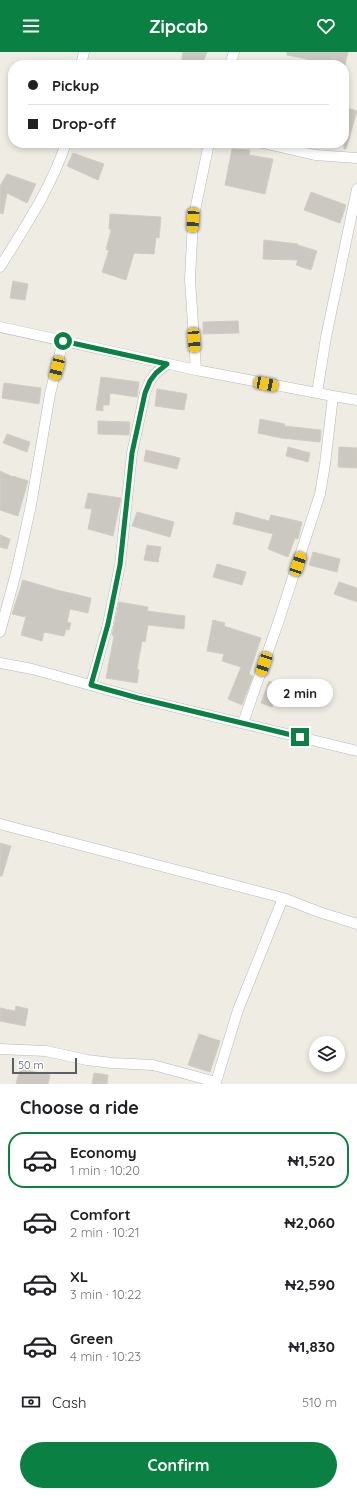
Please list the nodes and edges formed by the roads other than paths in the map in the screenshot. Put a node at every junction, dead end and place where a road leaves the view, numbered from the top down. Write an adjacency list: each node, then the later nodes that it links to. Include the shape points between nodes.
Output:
1 (64, 148): 6 (street, via 40,202)
2 (208, 148): 10 (street, via 193,220 190,279)
3 (287, 148): 4 (street)
4 (357, 158)
5 (357, 189): 11 (street)
6 (0, 267)
7 (0, 327): 8 (street)
8 (63, 341): 9 (street); 14 (street, via 50,394 29,513)
9 (167, 364): 10 (street); 16 (street, via 156,373 145,393 132,453 120,565 108,624)
10 (196, 370): 11 (street)
11 (317, 393): 12 (street)
12 (333, 396): 13 (street); 17 (street, via 320,494)
13 (357, 400)
14 (0, 632)
15 (0, 663): 16 (street)
16 (91, 685): 17 (street)
17 (243, 723): 18 (street)
18 (357, 751)
19 (0, 824): 20 (street)
20 (283, 898): 21 (street); 23 (street, via 238,1010)
21 (357, 924)
22 (0, 1049): 23 (street, via 46,1051 86,1060 153,1065)
23 (218, 1083)

